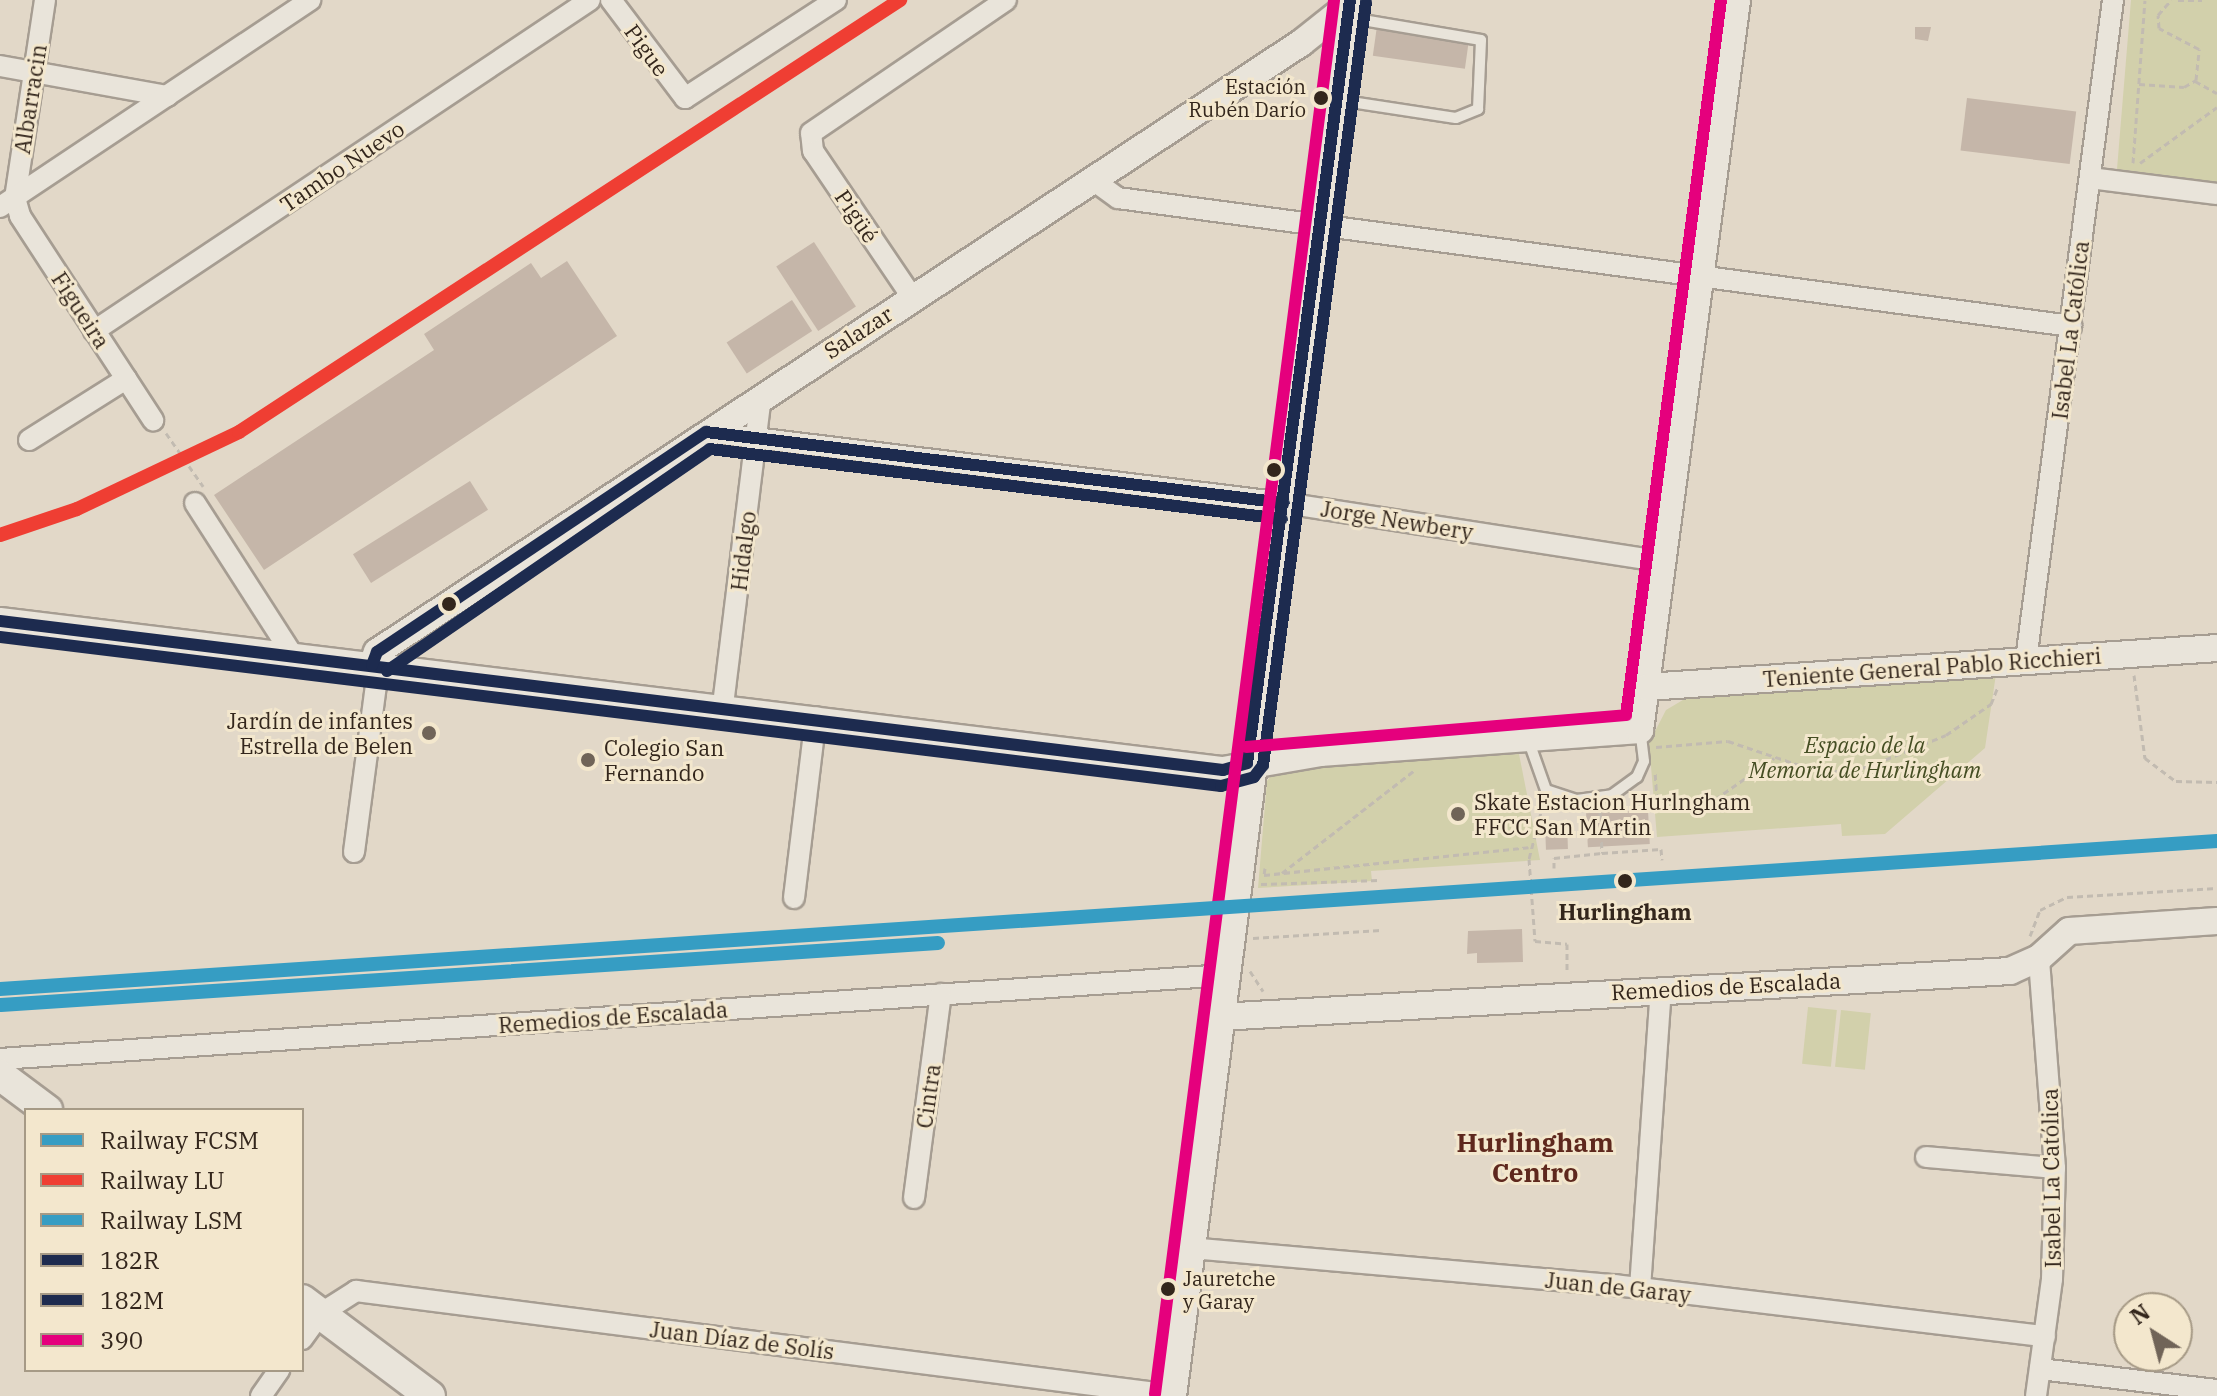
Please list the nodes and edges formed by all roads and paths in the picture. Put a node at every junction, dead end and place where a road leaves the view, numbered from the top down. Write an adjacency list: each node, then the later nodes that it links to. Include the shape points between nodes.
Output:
1 (45, 0): 15 (street, Albarracin)
2 (310, 0): 19 (street)
3 (590, 0): 30 (street, Tambo Nuevo)
4 (611, 0): 5 (street, Pigue, via 685,98)
5 (836, 0)
6 (1006, 0): 28 (street, Pigüé, via 811,133 813,151)
7 (1737, 0): 27 (street)
8 (2113, 0): 22 (street, Isabel La Católica)
9 (2145, 0): 17 (path)
10 (2171, 0): 16 (path, via 2158,15 2159,28 2199,49)
11 (2178, 0): 12 (path)
12 (2202, 0)
13 (1349, 7): 20 (main road); 20 (lane, via 1481,40 1478,109 1456,118); 23 (street, Salazar)
14 (0, 66): 15 (street)
15 (35, 71): 19 (street); 25 (street, Albarracin)
16 (2195, 81): 17 (path, via 2184,87); 18 (path)
17 (2139, 84): 21 (path, via 2133,170)
18 (2217, 93)
19 (167, 96): 25 (street)
20 (1336, 99): 26 (main road)
21 (2217, 107)
22 (2090, 178): 24 (street); 29 (street, Isabel La Católica)
23 (1093, 180): 26 (street, via 1118,198); 28 (street, Salazar)
24 (2217, 194)
25 (8, 202): 30 (street, Figueira)
26 (1320, 224): 27 (street); 38 (main road)
27 (1698, 275): 29 (street); 39 (street)
28 (912, 297): 32 (street, Salazar)
29 (2071, 326): 44 (street, Isabel La Católica)
30 (94, 331): 31 (street, Figueira)
31 (126, 379): 33 (street, Figueira); 36 (street)
32 (761, 396): 34 (street, Salazar); 35 (street, Hidalgo)
33 (153, 420): 37 (path, via 207,492)
34 (706, 432): 35 (street, Jorge Newbery); 45 (street, Salazar, via 377,652)
35 (757, 436): 38 (street, Jorge Newbery); 47 (street, Hidalgo)
36 (29, 440)
37 (195, 503): 43 (street)
38 (1284, 503): 39 (street, Jorge Newbery); 53 (main road)
39 (1658, 561): 46 (street)
40 (0, 621): 43 (street)
41 (2217, 648): 42 (street, Teniente General Pablo Ricchieri)
42 (2125, 653): 44 (street, Teniente General Pablo Ricchieri); 54 (path, via 2142,692 2145,758 2176,781)
43 (294, 657): 45 (street)
44 (2017, 660): 46 (street, Teniente General Pablo Ricchieri); 52 (path, via 1991,704 1911,755 1823,773)
45 (372, 665): 47 (street); 60 (street, via 376,685)
46 (1647, 687): 49 (street)
47 (723, 705): 48 (street)
48 (816, 717): 53 (street, via 1223,770); 69 (street)
49 (1640, 730): 50 (street); 56 (lane, via 1641,769)
50 (1528, 739): 51 (street); 55 (lane)
51 (1447, 745): 53 (street); 65 (path)
52 (1774, 758): 58 (path, via 1707,805); 58 (path, via 1728,741 1653,747)
53 (1247, 763): 67 (main road)
54 (2217, 782)
55 (1546, 790): 57 (lane, via 1577,800); 75 (path, via 1529,859 1535,941 1567,944)
56 (1612, 795): 57 (lane); 58 (path)
57 (1599, 797): 61 (path)
58 (1657, 800)
59 (1529, 847): 65 (path)
60 (354, 852)
61 (1602, 853): 63 (path, via 1661,849); 64 (path, via 1554,858)
62 (1266, 860): 65 (path, via 1264,875)
63 (1662, 860)
64 (1554, 868)
65 (1282, 873)
66 (1379, 880): 67 (path)
67 (1237, 885): 72 (main road)
68 (2217, 888): 73 (path, via 2067,897 2040,910)
69 (794, 898)
70 (2217, 921): 73 (street, Remedios de Escalada, via 2069,931)
71 (1381, 930): 72 (path)
72 (1230, 939): 74 (main road)
73 (2033, 951): 76 (street, Remedios de Escalada, via 2010,971); 83 (street, Isabel La Católica)
74 (1225, 975): 77 (street, Remedios de Escalada); 78 (main road)
75 (1567, 981)
76 (1661, 989): 78 (street, Remedios de Escalada); 86 (street)
77 (941, 994): 79 (street, Remedios de Escalada); 84 (street, Cintra)
78 (1220, 1017): 85 (main road)
79 (0, 1059)
80 (0, 1075): 81 (main road)
81 (44, 1108)
82 (1926, 1157): 83 (street)
83 (2055, 1168): 89 (street, Isabel La Católica)
84 (914, 1198)
85 (1190, 1248): 86 (street, Juan de Garay); 95 (main road)
86 (1640, 1288): 89 (street, Juan de Garay)
87 (311, 1307): 88 (street); 94 (main road); 95 (street, Juan Díaz de Solís, via 356,1291)
88 (304, 1332)
89 (2045, 1336): 90 (street, Isabel La Católica)
90 (2040, 1369): 92 (street); 96 (street, Isabel La Católica)
91 (278, 1372): 93 (street)
92 (2217, 1390)
93 (261, 1396)
94 (430, 1396)
95 (1171, 1396)
96 (2036, 1396)

